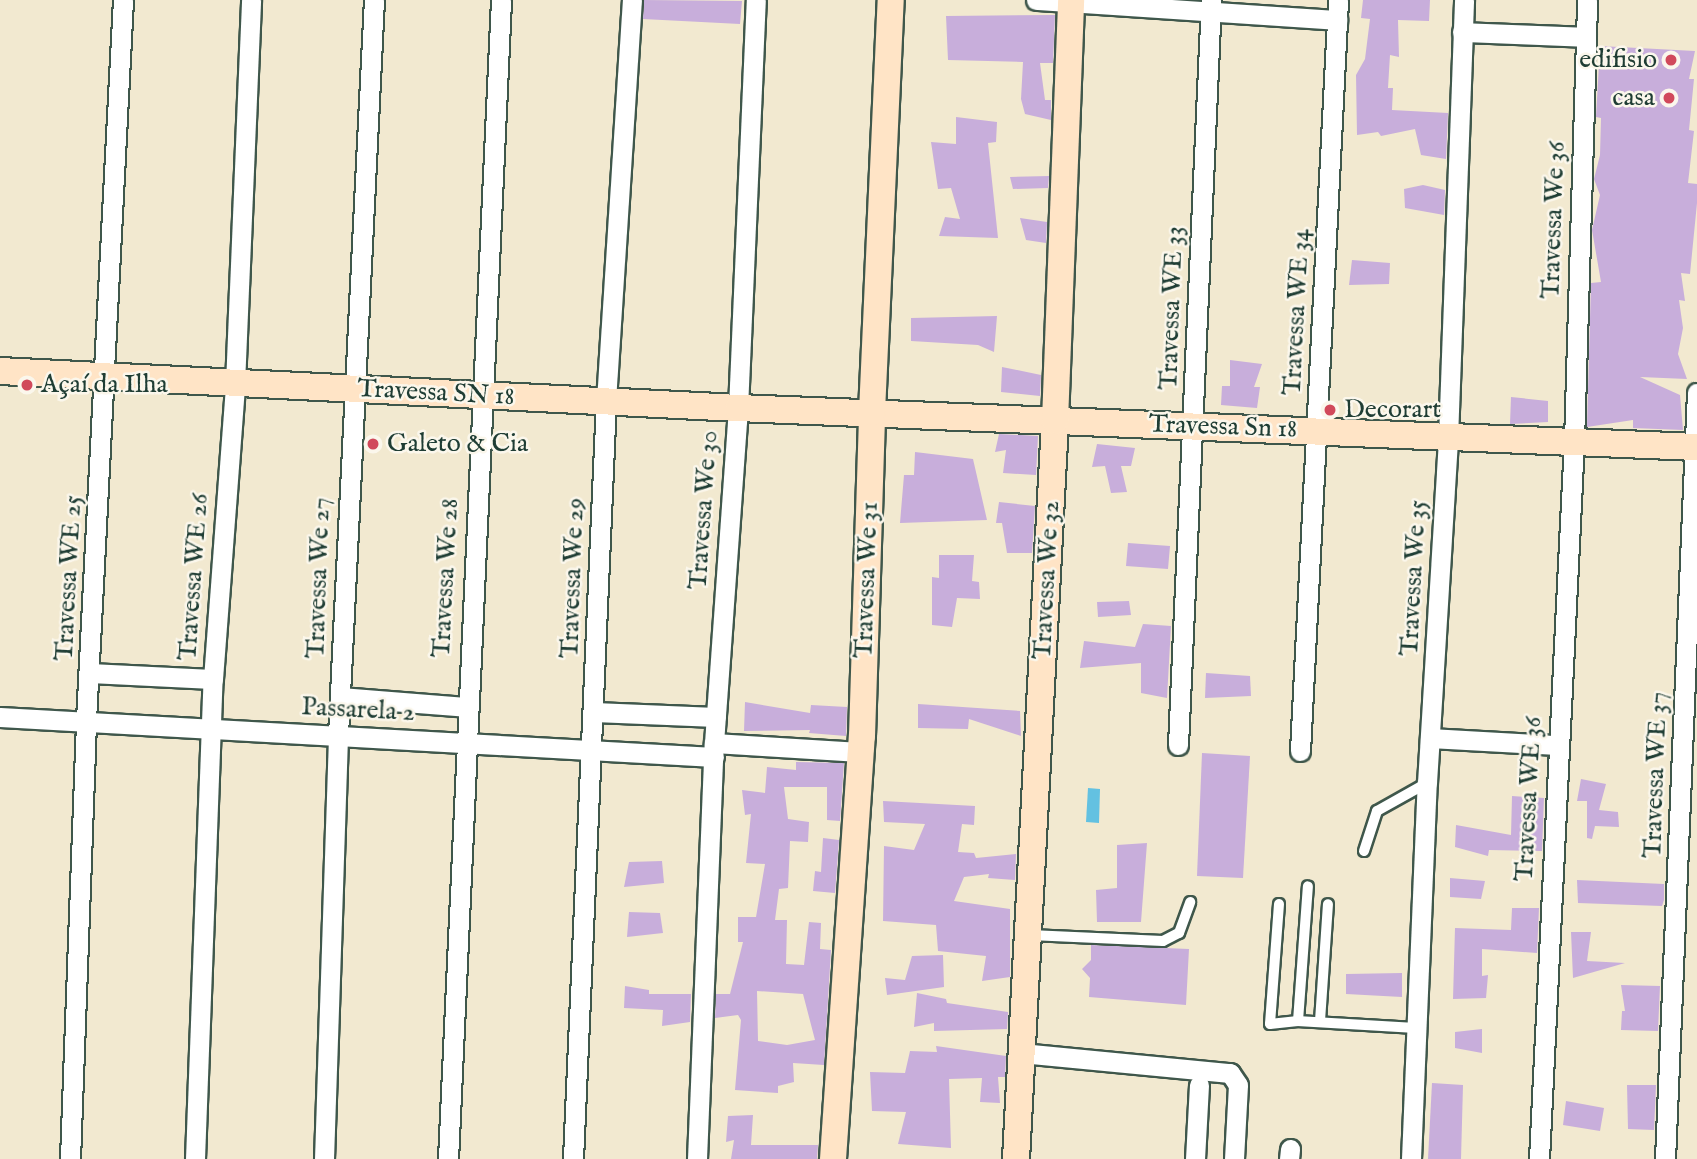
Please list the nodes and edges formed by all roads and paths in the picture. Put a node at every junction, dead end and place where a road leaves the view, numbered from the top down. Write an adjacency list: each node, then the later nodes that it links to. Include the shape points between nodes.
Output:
1 (123, 0): 17 (street, Travessa WE 25)
2 (251, 0): 18 (street, Travessa WE 26)
3 (374, 0): 19 (street, Travessa We 27)
4 (501, 0): 21 (street, Travessa We 28)
5 (632, 0): 22 (street, Travessa We 29)
6 (756, 0): 23 (street, Travessa We 30)
7 (891, 0): 24 (street, Travessa We 31)
8 (1036, 0): 11 (street)
9 (1464, 0): 14 (street, Travessa We 35)
10 (1587, 0): 15 (street, Travessa We 36)
11 (1071, 1): 12 (street); 25 (street, Travessa We 32)
12 (1211, 7): 13 (street); 26 (street, Travessa WE 33)
13 (1337, 10): 27 (street, Travessa WE 34)
14 (1462, 32): 15 (street); 28 (street, Travessa We 35)
15 (1586, 37): 29 (street, Travessa We 36)
16 (0, 371): 17 (street, Travessa SN 18)
17 (107, 376): 18 (street, Travessa SN 18); 31 (street, Travessa WE 25)
18 (235, 384): 19 (street, Travessa SN 18); 32 (street, Travessa WE 26)
19 (354, 388): 21 (street, Travessa SN 18); 33 (street, Travessa We 27)
20 (1697, 393): 30 (street, Travessa WE 37)
21 (481, 395): 22 (street, Travessa SN 18); 34 (street, Travessa We 28)
22 (606, 401): 23 (street, Travessa SN 18); 35 (street, Travessa We 29)
23 (738, 408): 24 (street, Travessa SN 18); 37 (street, Travessa We 30)
24 (872, 412): 25 (street, Travessa Sn 18); 48 (street, Travessa We 31)
25 (1055, 421): 26 (street, Travessa Sn 18); 55 (street, Travessa We 32)
26 (1194, 426): 27 (street, Travessa Sn 18); 43 (street, Travessa WE 33)
27 (1318, 429): 28 (street, Travessa Sn 18); 46 (street, Travessa WE 34)
28 (1448, 438): 29 (street, Travessa Sn 18); 41 (street, Travessa We 35)
29 (1574, 442): 30 (street, Travessa Sn 18); 44 (street, Travessa WE 36)
30 (1696, 447): 73 (street, Travessa WE 37)
31 (89, 673): 32 (street); 38 (street, Travessa WE 25)
32 (213, 679): 39 (street, Travessa WE 26)
33 (340, 697): 34 (street); 40 (street, Travessa We 27)
34 (466, 707): 42 (street, Travessa We 28)
35 (594, 712): 37 (street); 47 (street, Travessa We 29)
36 (0, 717): 38 (street, Passarela 2)
37 (716, 717): 45 (street, Travessa We 30)
38 (86, 720): 39 (street, Passarela 2); 61 (street, Travessa WE 25)
39 (213, 727): 40 (street, Passarela 2); 62 (street, Travessa WE 26)
40 (338, 735): 42 (street, Passarela 2); 63 (street, Travessa We 27)
41 (1430, 738): 44 (street); 49 (street, Travessa We 35)
42 (464, 742): 47 (street, Passarela 2); 64 (street, Travessa We 28)
43 (1178, 745)
44 (1557, 745): 72 (street, Travessa WE 36)
45 (714, 750): 47 (street, Passarela 2); 48 (street, Passarela 2); 66 (street, Travessa We 30)
46 (1300, 751)
47 (593, 752): 65 (street, Travessa We 29)
48 (860, 752): 67 (street, Travessa We 31)
49 (1427, 783): 50 (lane, via 1377,811); 58 (street, Travessa We 35)
50 (1363, 851)
51 (1308, 886): 56 (lane)
52 (1190, 902): 55 (lane, via 1179,933 1163,941)
53 (1279, 904): 56 (lane, via 1270,1023)
54 (1328, 904): 57 (lane)
55 (1028, 935): 59 (street, Travessa We 32)
56 (1298, 1021): 57 (lane)
57 (1320, 1021): 58 (lane)
58 (1415, 1028): 71 (street, Travessa We 35)
59 (1021, 1053): 60 (street); 68 (street, Travessa We 32)
60 (1202, 1077): 69 (street); 70 (street, via 1230,1073 1237,1085)
61 (70, 1159)
62 (195, 1159)
63 (324, 1159)
64 (448, 1159)
65 (573, 1159)
66 (697, 1159)
67 (833, 1159)
68 (1016, 1159)
69 (1195, 1159)
70 (1234, 1159)
71 (1411, 1159)
72 (1539, 1159)
73 (1665, 1159)

